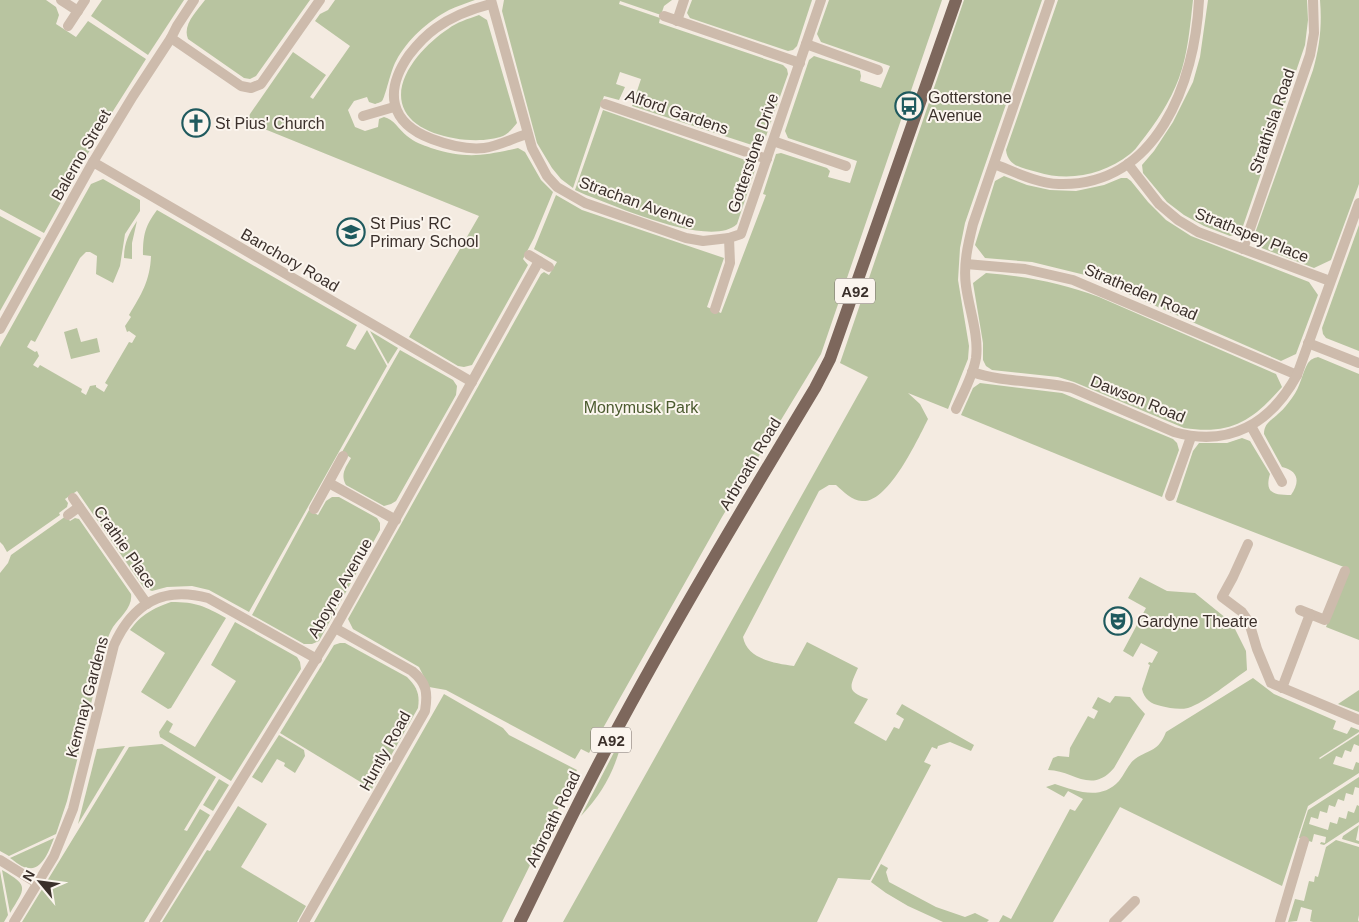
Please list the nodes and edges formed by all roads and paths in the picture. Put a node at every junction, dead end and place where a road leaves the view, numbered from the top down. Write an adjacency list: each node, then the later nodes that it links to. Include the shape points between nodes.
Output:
1 (61, 0): 12 (street)
2 (85, 0): 12 (street)
3 (194, 0): 16 (street, Balerno Street)
4 (320, 0): 16 (street, via 261,84 251,88 240,86)
5 (684, 0): 14 (street)
6 (821, 0): 17 (street, Gotterstone Drive)
7 (956, 0): 73 (main road, Arbroath Road / A92, via 830,359 630,706)
8 (1050, 0): 27 (street)
9 (1200, 0): 28 (street, via 1196,42 1188,75 1160,129 1146,149)
10 (1313, 0): 32 (street, Strathisla Road, via 1314,33 1310,55)
11 (491, 2): 21 (street, via 456,15 434,29 415,48 401,67 394,87); 23 (street, Strachan Avenue)
12 (78, 11): 15 (street)
13 (664, 16): 14 (street)
14 (677, 21): 18 (street)
15 (68, 26)
16 (171, 38): 26 (street, Balerno Street)
17 (806, 44): 18 (street, Gotterstone Drive); 19 (street)
18 (800, 63): 24 (street, Gotterstone Drive)
19 (878, 70)
20 (605, 104): 25 (street, Alford Gardens)
21 (394, 107): 22 (street); 23 (street, via 403,123 420,135 462,148 484,148)
22 (363, 116)
23 (527, 134): 31 (street, Strachan Avenue, via 547,176 578,199 686,238 703,241)
24 (773, 141): 25 (street, Gotterstone Drive); 29 (street)
25 (767, 159): 31 (street, Gotterstone Drive, via 741,234)
26 (93, 162): 39 (street, Balerno Street); 44 (street, Banchory Road)
27 (994, 164): 28 (street, via 1035,180 1057,184 1082,183 1107,176); 35 (street, via 973,224)
28 (1128, 164): 32 (street, Strathspey Place, via 1159,204 1178,220 1198,232)
29 (846, 166)
30 (1359, 203): 37 (street, Dawson Road)
31 (729, 238): 38 (street, via 730,263)
32 (1243, 249): 37 (street, Strathspey Place)
33 (529, 255): 34 (street)
34 (539, 261): 36 (street); 44 (street, Aboyne Avenue)
35 (966, 264): 42 (street, via 976,344); 43 (street, Stratheden Road, via 1024,269 1073,280)
36 (549, 266)
37 (1330, 281): 40 (street, Dawson Road)
38 (715, 309)
39 (0, 329)
40 (1308, 343): 41 (street); 43 (street, Dawson Road)
41 (1359, 363)
42 (972, 372): 45 (street); 47 (street, Dawson Road, via 1072,388)
43 (1297, 375): 46 (street, Dawson Road, via 1273,409)
44 (472, 382): 56 (street, Aboyne Avenue)
45 (956, 409)
46 (1251, 426): 47 (street, Dawson Road, via 1231,434); 49 (street)
47 (1191, 437): 51 (street)
48 (343, 456): 50 (street)
49 (1282, 482)
50 (329, 483): 54 (street); 56 (street)
51 (1170, 496)
52 (73, 498): 53 (street, Crathie Place)
53 (79, 507): 55 (street, Crathie Place); 59 (street, Crathie Place)
54 (314, 510)
55 (68, 515)
56 (396, 520): 62 (street, Aboyne Avenue)
57 (1248, 544): 64 (street, via 1222,597 1242,612 1249,622 1271,683)
58 (1345, 571): 61 (street, via 1324,620)
59 (147, 604): 63 (street, Kemnay Gardens, via 163,596 181,594 208,598); 68 (street, Kemnay Gardens, via 132,614 114,645 73,809 54,856)
60 (1300, 610): 61 (street)
61 (1310, 614): 64 (street)
62 (336, 628): 63 (street, Aboyne Avenue); 72 (street, Huntly Road, via 412,671 424,685 427,698 425,711)
63 (317, 660): 71 (street, Aboyne Avenue)
64 (1282, 688): 65 (street)
65 (1359, 720)
66 (1304, 841): 75 (street)
67 (0, 860): 68 (street)
68 (37, 883): 70 (street, Kemnay Gardens)
69 (1135, 901): 74 (street)
70 (14, 922)
71 (154, 922)
72 (304, 922)
73 (520, 922)
74 (1114, 922)
75 (1280, 922)

